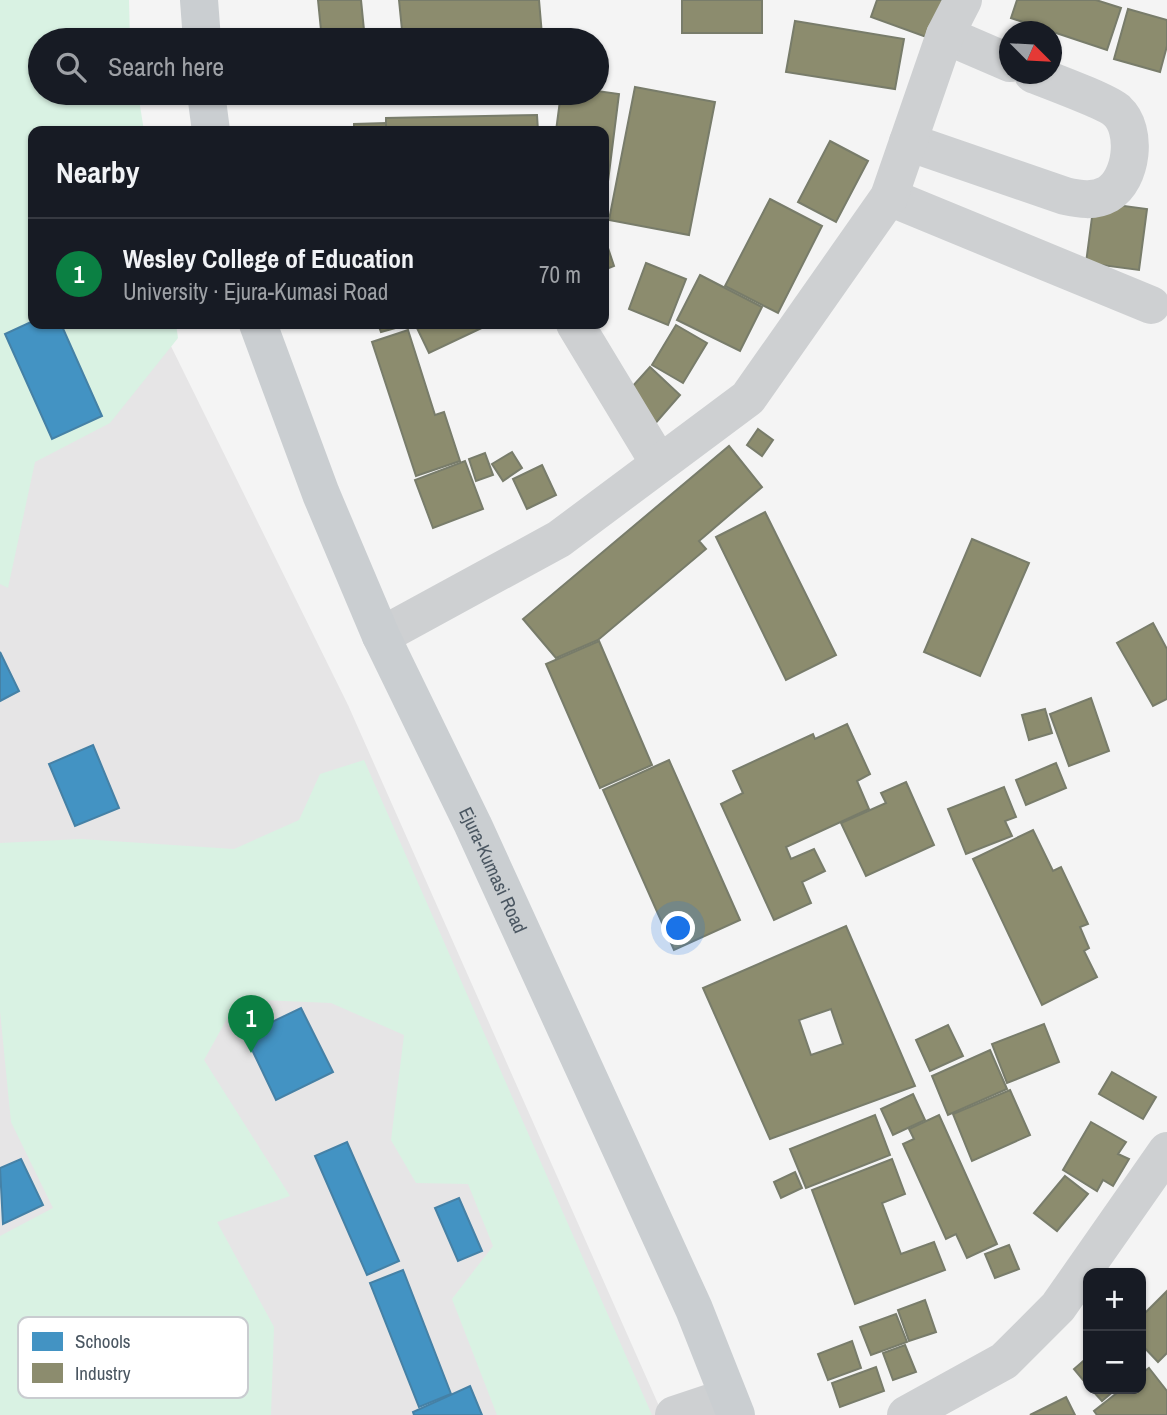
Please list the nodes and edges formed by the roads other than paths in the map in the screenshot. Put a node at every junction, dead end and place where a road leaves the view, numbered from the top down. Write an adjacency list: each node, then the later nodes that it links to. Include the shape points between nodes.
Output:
1 (199, 0): 3 (main road)
2 (963, 0): 4 (lane)
3 (201, 28)
4 (945, 35): 5 (lane); 9 (lane)
5 (999, 58)
6 (1056, 84): 9 (lane, via 1117,110 1127,128 1127,163 1118,184 1107,194 1085,200 1065,196)
7 (208, 105): 8 (main road)
8 (210, 126)
9 (908, 142): 10 (lane)
10 (889, 197): 11 (lane); 14 (lane, via 748,398)
11 (1151, 305)
12 (260, 329): 15 (main road, Ejura-Kumasi Road, via 321,495)
13 (578, 329): 14 (lane)
14 (659, 463): 15 (lane, via 559,540)
15 (381, 636): 17 (main road, Ejura-Kumasi Road, via 474,825 694,1309)
16 (1167, 1151): 19 (lane, via 1058,1307 1004,1361)
17 (732, 1406): 18 (lane)
18 (674, 1415)
19 (906, 1415)

